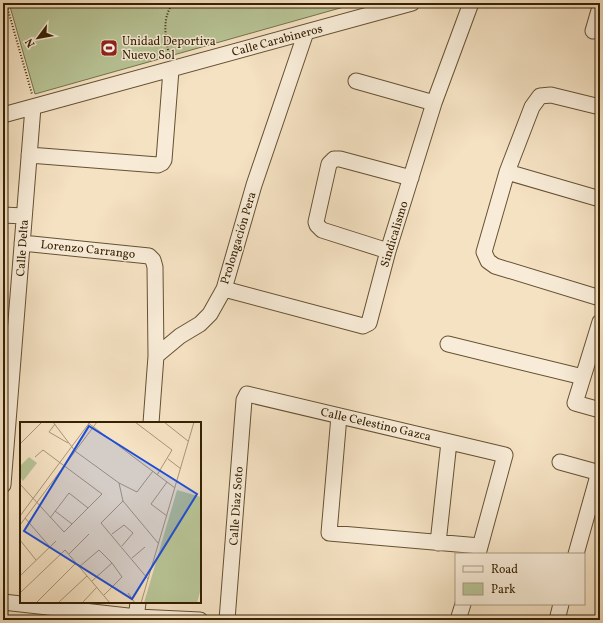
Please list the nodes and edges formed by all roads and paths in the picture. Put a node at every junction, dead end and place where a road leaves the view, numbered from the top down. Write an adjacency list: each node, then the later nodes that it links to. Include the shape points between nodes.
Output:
1 (6, 3): 10 (path)
2 (173, 3): 8 (path, via 168,10 164,27)
3 (412, 3): 7 (street, Calle Carabineros)
4 (471, 3): 11 (street, Sindicalismo)
5 (600, 7): 6 (street)
6 (593, 31)
7 (306, 32): 8 (street, Calle Carabineros); 22 (street, Prolongación Pera, via 254,184)
8 (170, 63): 10 (street, Calle Carabineros); 14 (street, via 162,164)
9 (356, 81): 11 (street)
10 (32, 101): 13 (street, Calle Carabineros); 14 (street, Calle Delta)
11 (434, 103): 16 (street, Sindicalismo)
12 (600, 107): 15 (street, via 551,95 540,96 532,107)
13 (3, 115)
14 (29, 155): 19 (street, Calle Delta)
15 (507, 172): 17 (street); 23 (street, via 484,252 488,261 495,266)
16 (411, 178): 21 (street, Sindicalismo); 21 (street, via 340,159 334,159 329,164 317,225 322,230)
17 (600, 199)
18 (3, 215): 19 (street)
19 (24, 216): 20 (street, Calle Delta)
20 (22, 243): 26 (street, Lorenzo Carrango, via 149,256 155,267); 35 (street, Calle Delta)
21 (388, 251): 22 (street, Sindicalismo, via 369,323 366,325)
22 (224, 289): 26 (street, Prolongación Pera, via 210,314 200,324)
23 (600, 298)
24 (600, 322): 27 (street)
25 (448, 344): 27 (street)
26 (156, 356): 31 (street)
27 (583, 377): 29 (street, via 575,403)
28 (247, 394): 30 (street, Calle Celestino Gazca); 44 (street, Calle Diaz Soto, via 244,400)
29 (600, 410)
30 (339, 416): 32 (street, Calle Celestino Gazca); 36 (street, via 330,534)
31 (151, 422)
32 (450, 442): 36 (street); 37 (street, Calle Celestino Gazca, via 505,455)
33 (560, 462): 34 (street)
34 (600, 472): 38 (street)
35 (3, 485)
36 (438, 543): 37 (street)
37 (479, 550)
38 (576, 553)
39 (3, 602): 42 (street)
40 (463, 605): 45 (street)
41 (561, 605): 46 (street)
42 (137, 613): 43 (street)
43 (200, 620)
44 (227, 620)
45 (458, 620)
46 (557, 620)

